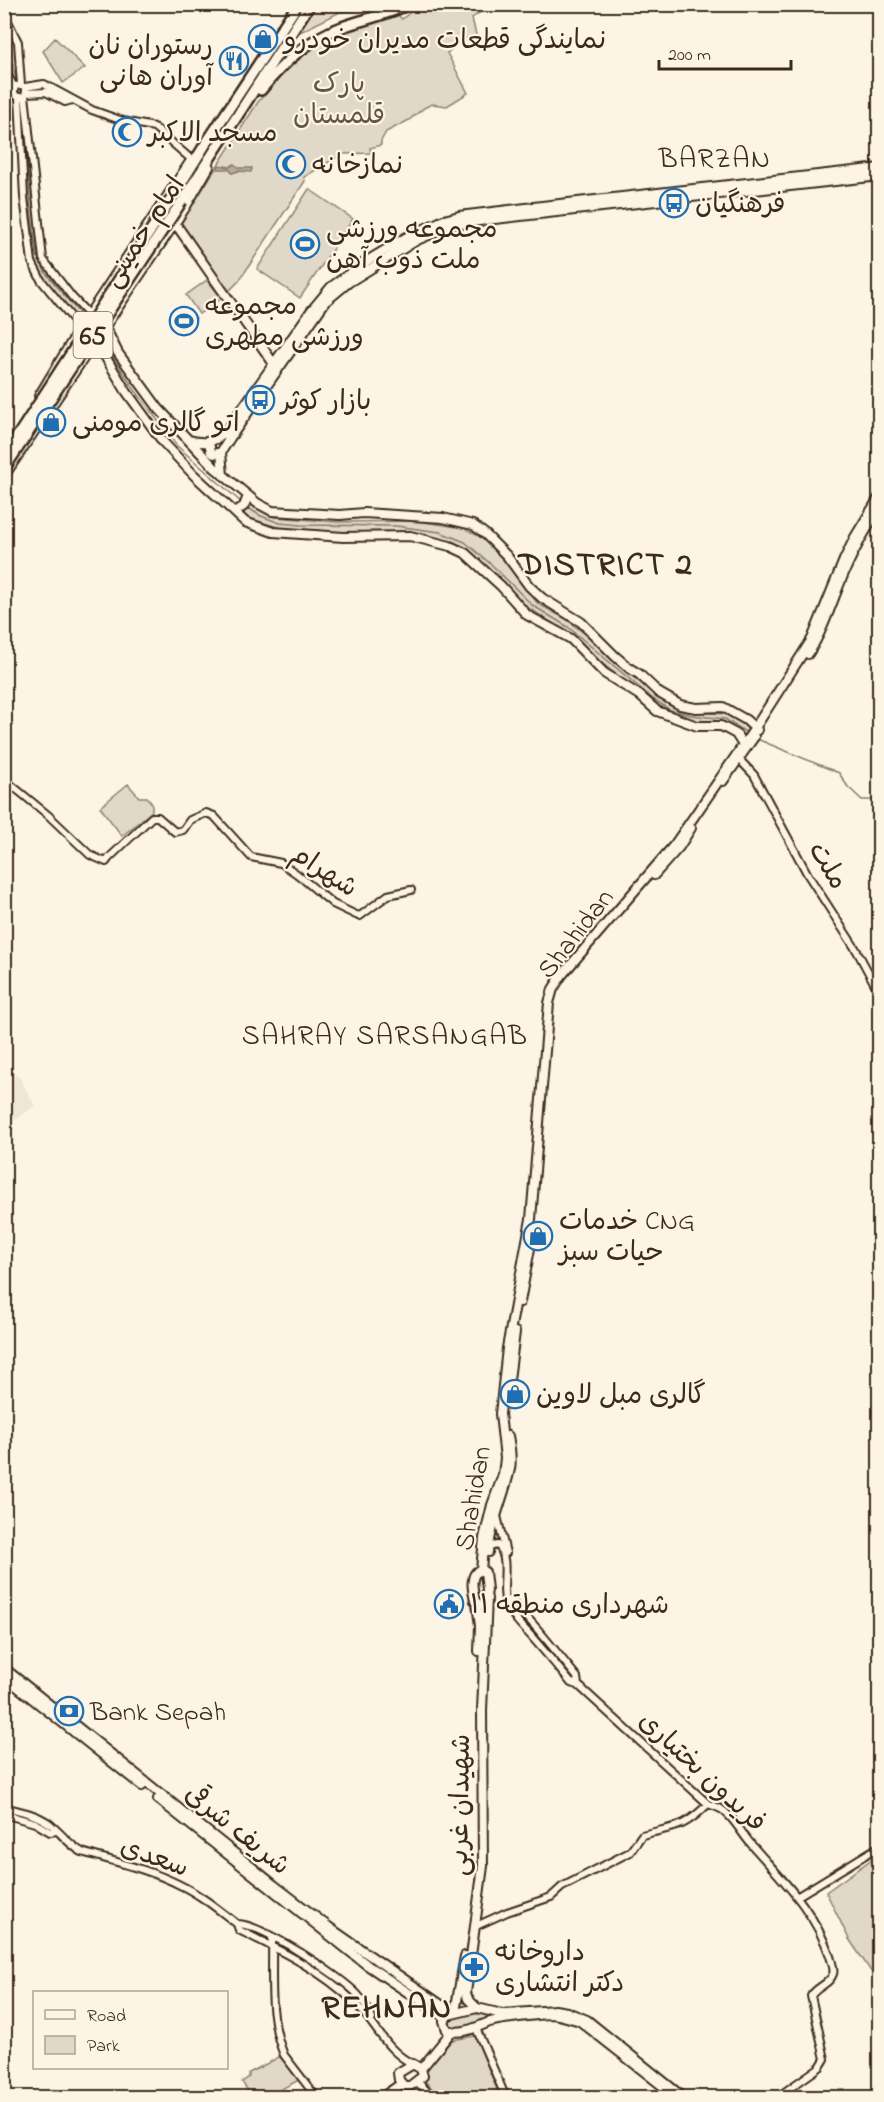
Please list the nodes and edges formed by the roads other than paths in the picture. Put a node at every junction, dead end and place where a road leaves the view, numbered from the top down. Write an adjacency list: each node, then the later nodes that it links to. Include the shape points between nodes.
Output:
1 (297, 4): 9 (highway, 65)
2 (310, 4): 7 (highway)
3 (409, 4): 7 (highway, 65, via 318,38 297,52)
4 (4, 13): 6 (street, via 18,42)
5 (4, 68): 6 (street)
6 (22, 90): 10 (street, via 46,92 65,102 72,100 99,113 154,128); 21 (street, via 43,259); 23 (street, via 24,197 32,262 41,280)
7 (241, 112): 8 (highway, 65)
8 (232, 126): 14 (highway, 65); 15 (main road, امام خمینی)
9 (204, 145): 10 (main road, امام خمینی); 14 (highway, 65)
10 (192, 160): 17 (main road, امام خمینی)
11 (879, 168): 13 (main road)
12 (879, 176): 13 (main road)
13 (789, 182): 16 (main road, via 453,225)
14 (178, 197): 32 (highway, 65, bridge); 34 (highway, 65, bridge)
15 (175, 223): 19 (main road, امام خمینی); 27 (main road)
16 (360, 270): 27 (main road, via 331,288); 31 (main road, via 325,302)
17 (117, 273): 18 (main road, امام خمینی); 19 (main road, via 123,283)
18 (111, 282): 20 (main road, via 121,284); 21 (main road, امام خمینی)
19 (133, 285): 20 (main road, امام خمینی)
20 (128, 293): 22 (main road, امام خمینی)
21 (89, 315): 23 (main road, امام خمینی)
22 (105, 327): 24 (main road, امام خمینی); 25 (main road)
23 (80, 328): 30 (main road, امام خمینی)
24 (94, 343): 26 (main road); 33 (main road, امام خمینی)
25 (118, 353): 26 (main road, via 112,353); 28 (main road, via 159,409)
26 (106, 360): 40 (main road, via 162,442)
27 (273, 364): 29 (main road, via 225,433)
28 (188, 440): 29 (main road); 35 (main road)
29 (209, 442): 31 (main road, via 211,452)
30 (5, 450): 33 (main road)
31 (221, 452): 35 (main road)
32 (4, 457)
33 (16, 459): 36 (main road, امام خمینی)
34 (4, 469)
35 (223, 475): 37 (main road)
36 (4, 476)
37 (248, 496): 40 (main road, via 244,506); 41 (main road, via 272,511 434,517 473,525 507,556 542,598 581,622 659,693 680,705 723,706)
38 (879, 496): 41 (main road, Shahidan, via 844,560 812,639)
39 (879, 506): 41 (main road, Shahidan, via 848,564 816,643)
40 (235, 512): 42 (main road, via 245,522 273,532 410,536 450,546 465,553 527,615 571,639 604,673 657,711 697,726 721,726)
41 (757, 729): 42 (main road, Shahidan); 43 (main road, Shahidan)
42 (743, 745): 43 (main road, Shahidan)
43 (738, 758): 46 (street, ملت, via 754,775); 47 (main road, Shahidan, via 680,847 557,991 551,1019 535,1223 515,1329 505,1416 510,1468); 49 (main road, Shahidan, via 675,844 553,989 531,1219 507,1348 500,1414 505,1458 484,1538)
44 (4, 779): 45 (street, شهرام, via 102,862 152,817 158,817 175,831 183,830 190,820 207,813 251,857 281,863 333,904 360,915 388,895)
45 (411, 890)
46 (879, 993)
47 (496, 1513): 48 (main road, Shahidan); 50 (street, via 507,1558)
48 (488, 1547): 49 (main road, Shahidan); 50 (street, via 498,1545 502,1550)
49 (483, 1571): 51 (main road, شهیدان غربی); 52 (main road, شهیدان غربی, via 474,1573 472,1579)
50 (504, 1576): 56 (street, فریدون بختیاری, via 502,1590 507,1606 571,1683 578,1685)
51 (487, 1598): 52 (main road, via 483,1605); 63 (main road, شهیدان غربی, via 482,1719 483,1866)
52 (477, 1604): 68 (main road, شهیدان غربی, via 478,1854)
53 (4, 1668): 55 (main road, شریف شرقی)
54 (4, 1676): 55 (main road, شریف شرقی)
55 (70, 1724): 71 (main road, شریف شرقی, via 330,1928)
56 (708, 1804): 61 (street, فریدون بختیاری, via 732,1819); 63 (street, via 682,1826 642,1835 630,1851 562,1887 551,1898)
57 (4, 1807): 59 (street, سعدی, via 41,1819)
58 (4, 1814): 59 (street, سعدی)
59 (56, 1831): 62 (street, سعدی, via 82,1852 178,1884)
60 (879, 1846): 61 (street)
61 (798, 1896): 89 (street, فریدون بختیاری, via 825,1942 834,1968 827,1982 811,1996 825,2059 820,2067)
62 (237, 1924): 64 (street, سعدی); 65 (street, سعدی, via 239,1930)
63 (474, 1927): 69 (main road, شهیدان غربی, via 466,1993)
64 (272, 1938): 65 (street); 66 (street, سعدی)
65 (272, 1947): 67 (street, سعدی, via 304,1964); 83 (street, via 270,1994 281,2048)
66 (351, 1988): 67 (street); 73 (street, سعدی, via 369,2009)
67 (347, 1996): 73 (street, سعدی)
68 (458, 2001): 69 (main road, via 462,2005); 71 (main road, شهیدان غربی)
69 (470, 2001): 70 (main road)
70 (481, 2008): 71 (main road); 72 (main road); 74 (main road, via 489,2016)
71 (451, 2014): 76 (main road, via 444,2021)
72 (503, 2017): 74 (main road); 87 (main road, via 551,2014 580,2021); 88 (main road, via 555,2010 587,2020)
73 (372, 2022): 77 (street, سعدی)
74 (487, 2023): 75 (main road)
75 (476, 2028): 76 (main road); 86 (street)
76 (449, 2031): 78 (main road)
77 (396, 2054): 78 (street); 79 (street)
78 (419, 2069): 79 (main road); 81 (main road); 82 (street)
79 (398, 2073): 80 (main road)
80 (401, 2084): 81 (main road); 84 (main road)
81 (413, 2084): 82 (street)
82 (428, 2090): 85 (street)
83 (317, 2097)
84 (381, 2097)
85 (434, 2097)
86 (506, 2097)
87 (678, 2097)
88 (684, 2097)
89 (776, 2097)

